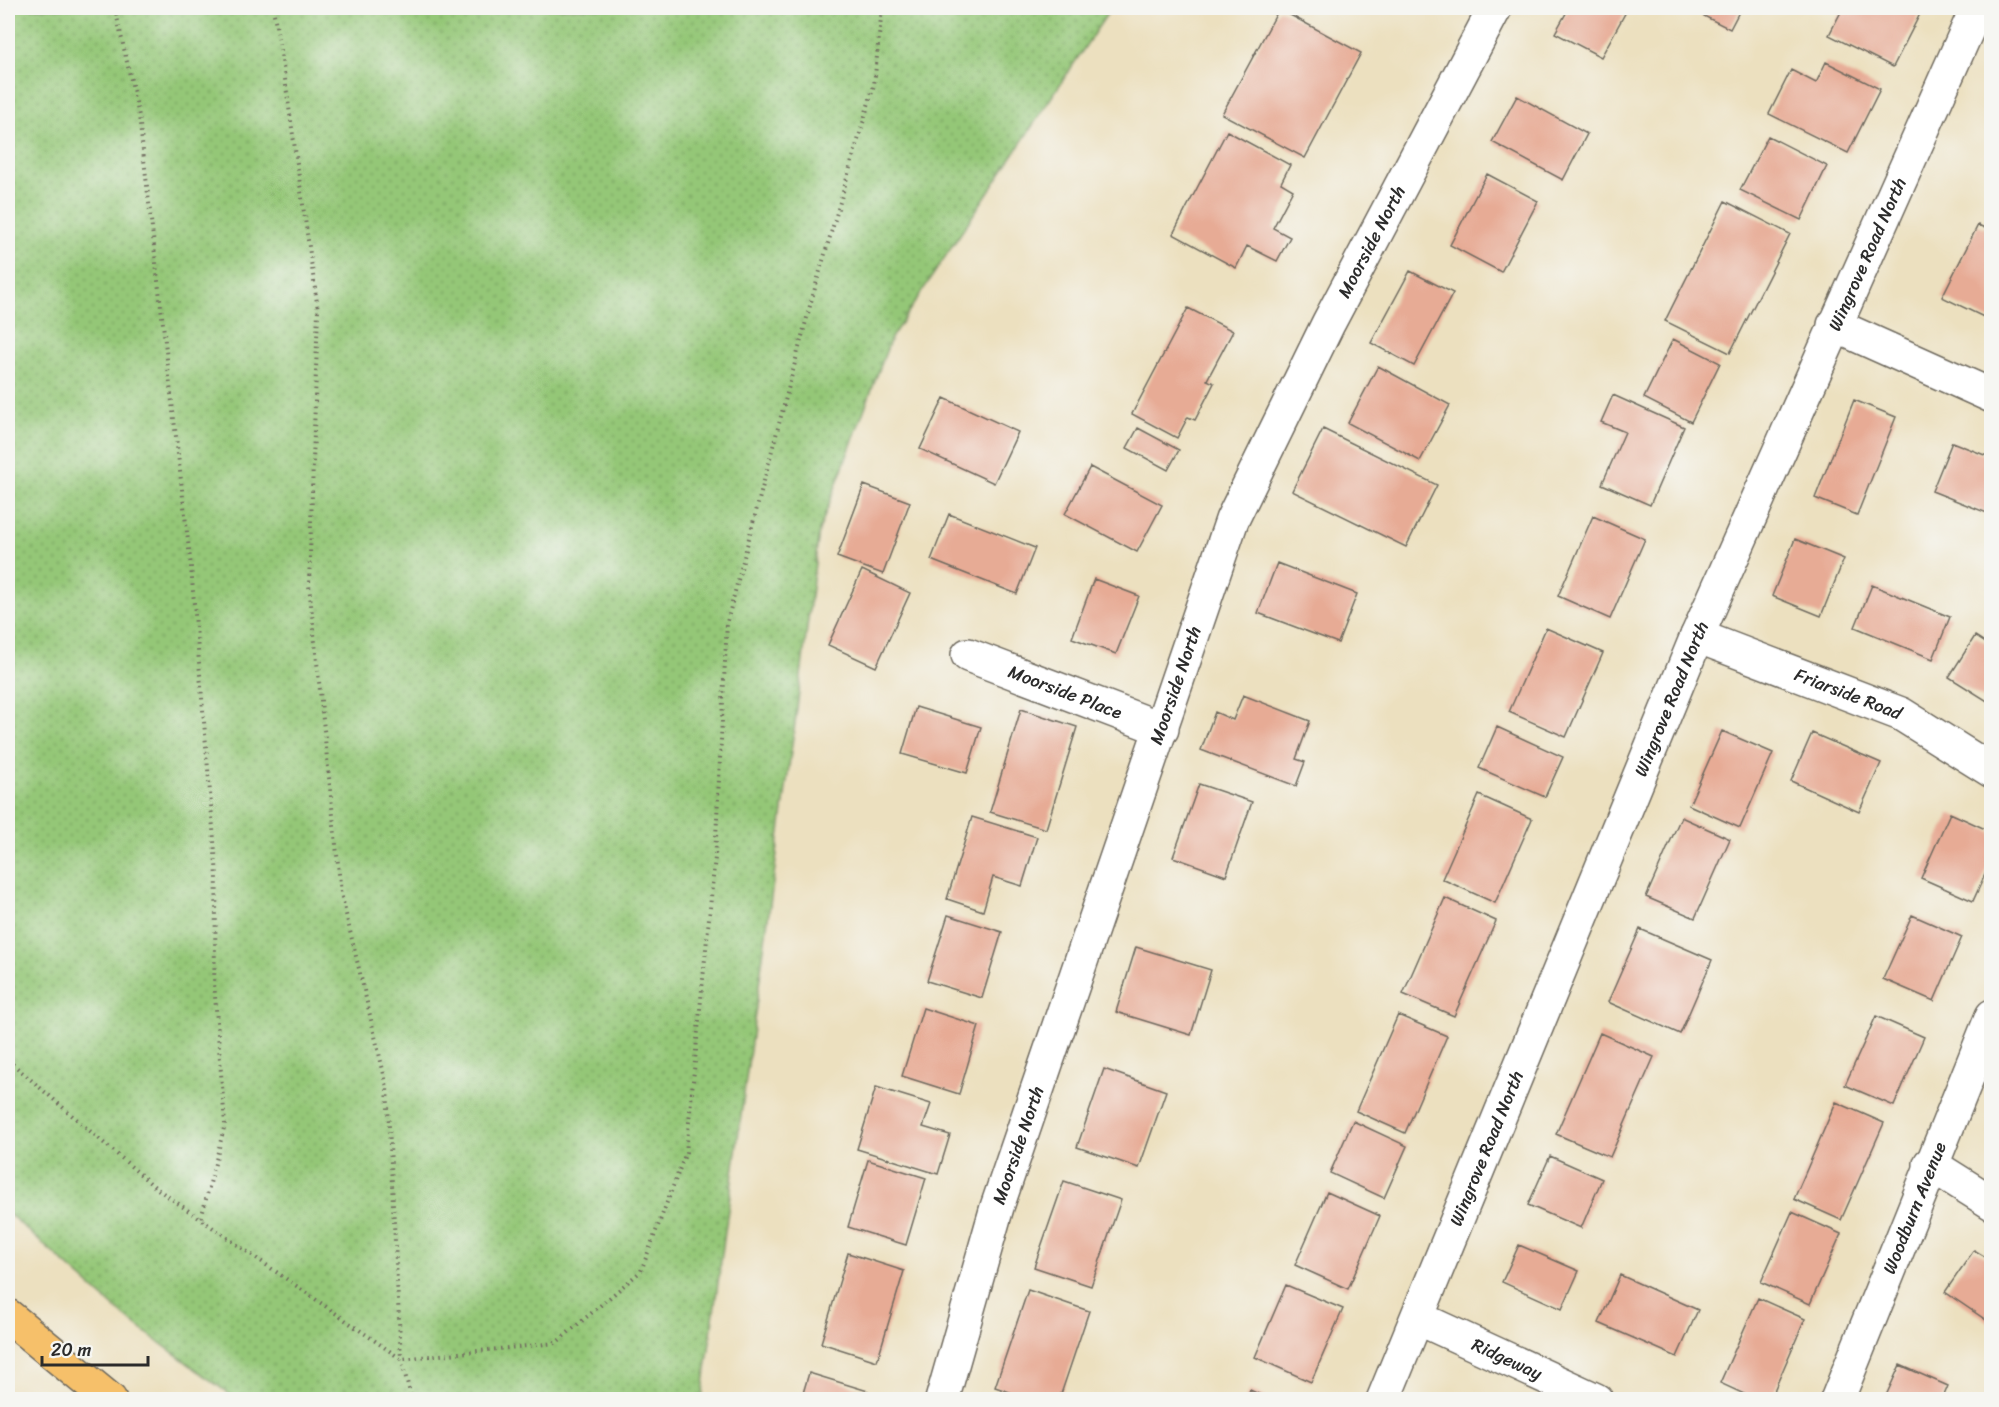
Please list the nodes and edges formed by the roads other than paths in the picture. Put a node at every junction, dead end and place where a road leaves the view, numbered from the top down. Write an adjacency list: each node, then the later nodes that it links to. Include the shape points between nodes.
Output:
1 (1495, 8): 7 (street, Moorside North, via 1328,324 1232,520)
2 (1977, 8): 3 (street, Wingrove Road North)
3 (1834, 325): 4 (street); 5 (street, Wingrove Road North)
4 (1992, 396)
5 (1696, 636): 8 (street, Friarside Road, via 1901,714); 13 (street, Wingrove Road North)
6 (968, 655): 7 (street, Moorside Place)
7 (1162, 729): 15 (street, Moorside North, via 997,1207)
8 (1992, 771)
9 (1992, 1016): 10 (street, Woodburn Avenue)
10 (1930, 1164): 11 (street); 18 (street, Woodburn Avenue)
11 (1992, 1203)
12 (8, 1316): 14 (highway)
13 (1418, 1318): 16 (street, Wingrove Road North); 17 (street, Ridgeway)
14 (110, 1400)
15 (942, 1400)
16 (1383, 1400)
17 (1596, 1400)
18 (1837, 1400)

